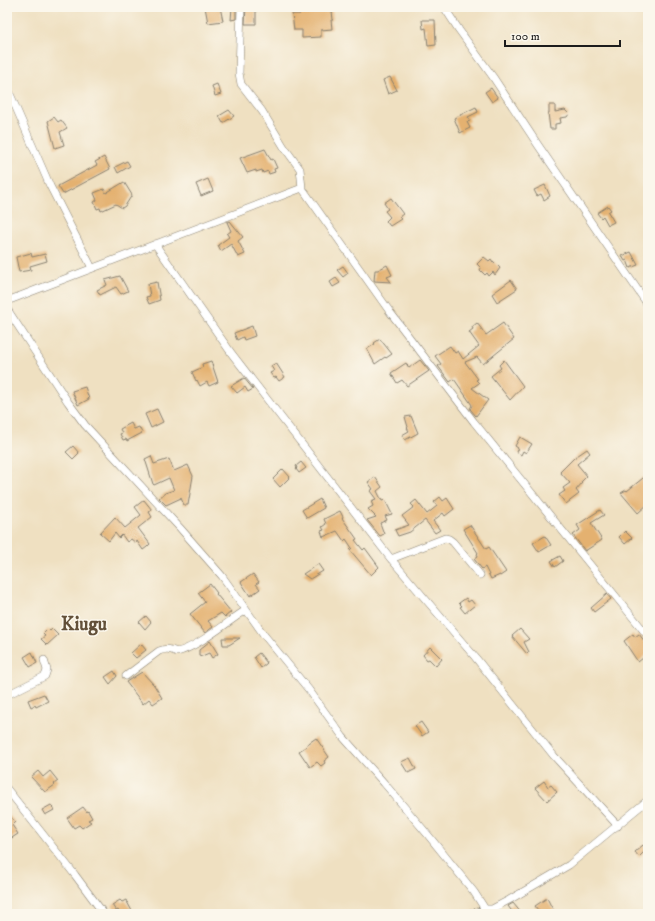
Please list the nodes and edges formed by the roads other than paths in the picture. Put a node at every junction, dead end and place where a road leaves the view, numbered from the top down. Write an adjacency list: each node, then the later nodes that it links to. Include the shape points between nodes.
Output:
1 (241, 7): 4 (street, via 241,84 300,169)
2 (444, 7): 8 (street)
3 (7, 86): 6 (street, via 50,186)
4 (302, 188): 5 (street); 13 (street, via 390,312 474,422)
5 (155, 244): 6 (street); 10 (street, via 232,354)
6 (92, 268): 7 (street)
7 (7, 301)
8 (648, 305)
9 (7, 309): 12 (street, via 85,425 222,576)
10 (390, 559): 11 (street, via 445,538 453,542); 19 (street, via 476,657 554,756)
11 (480, 575)
12 (246, 610): 15 (street, via 182,651 177,652 169,648 159,651); 20 (street, via 343,737 428,836)
13 (648, 636)
14 (44, 660): 16 (street, via 48,670 44,676)
15 (126, 676)
16 (7, 695)
17 (7, 789): 21 (street)
18 (648, 800): 19 (street)
19 (618, 826): 20 (street, via 569,865)
20 (487, 911): 22 (street)
21 (104, 914)
22 (470, 914)

